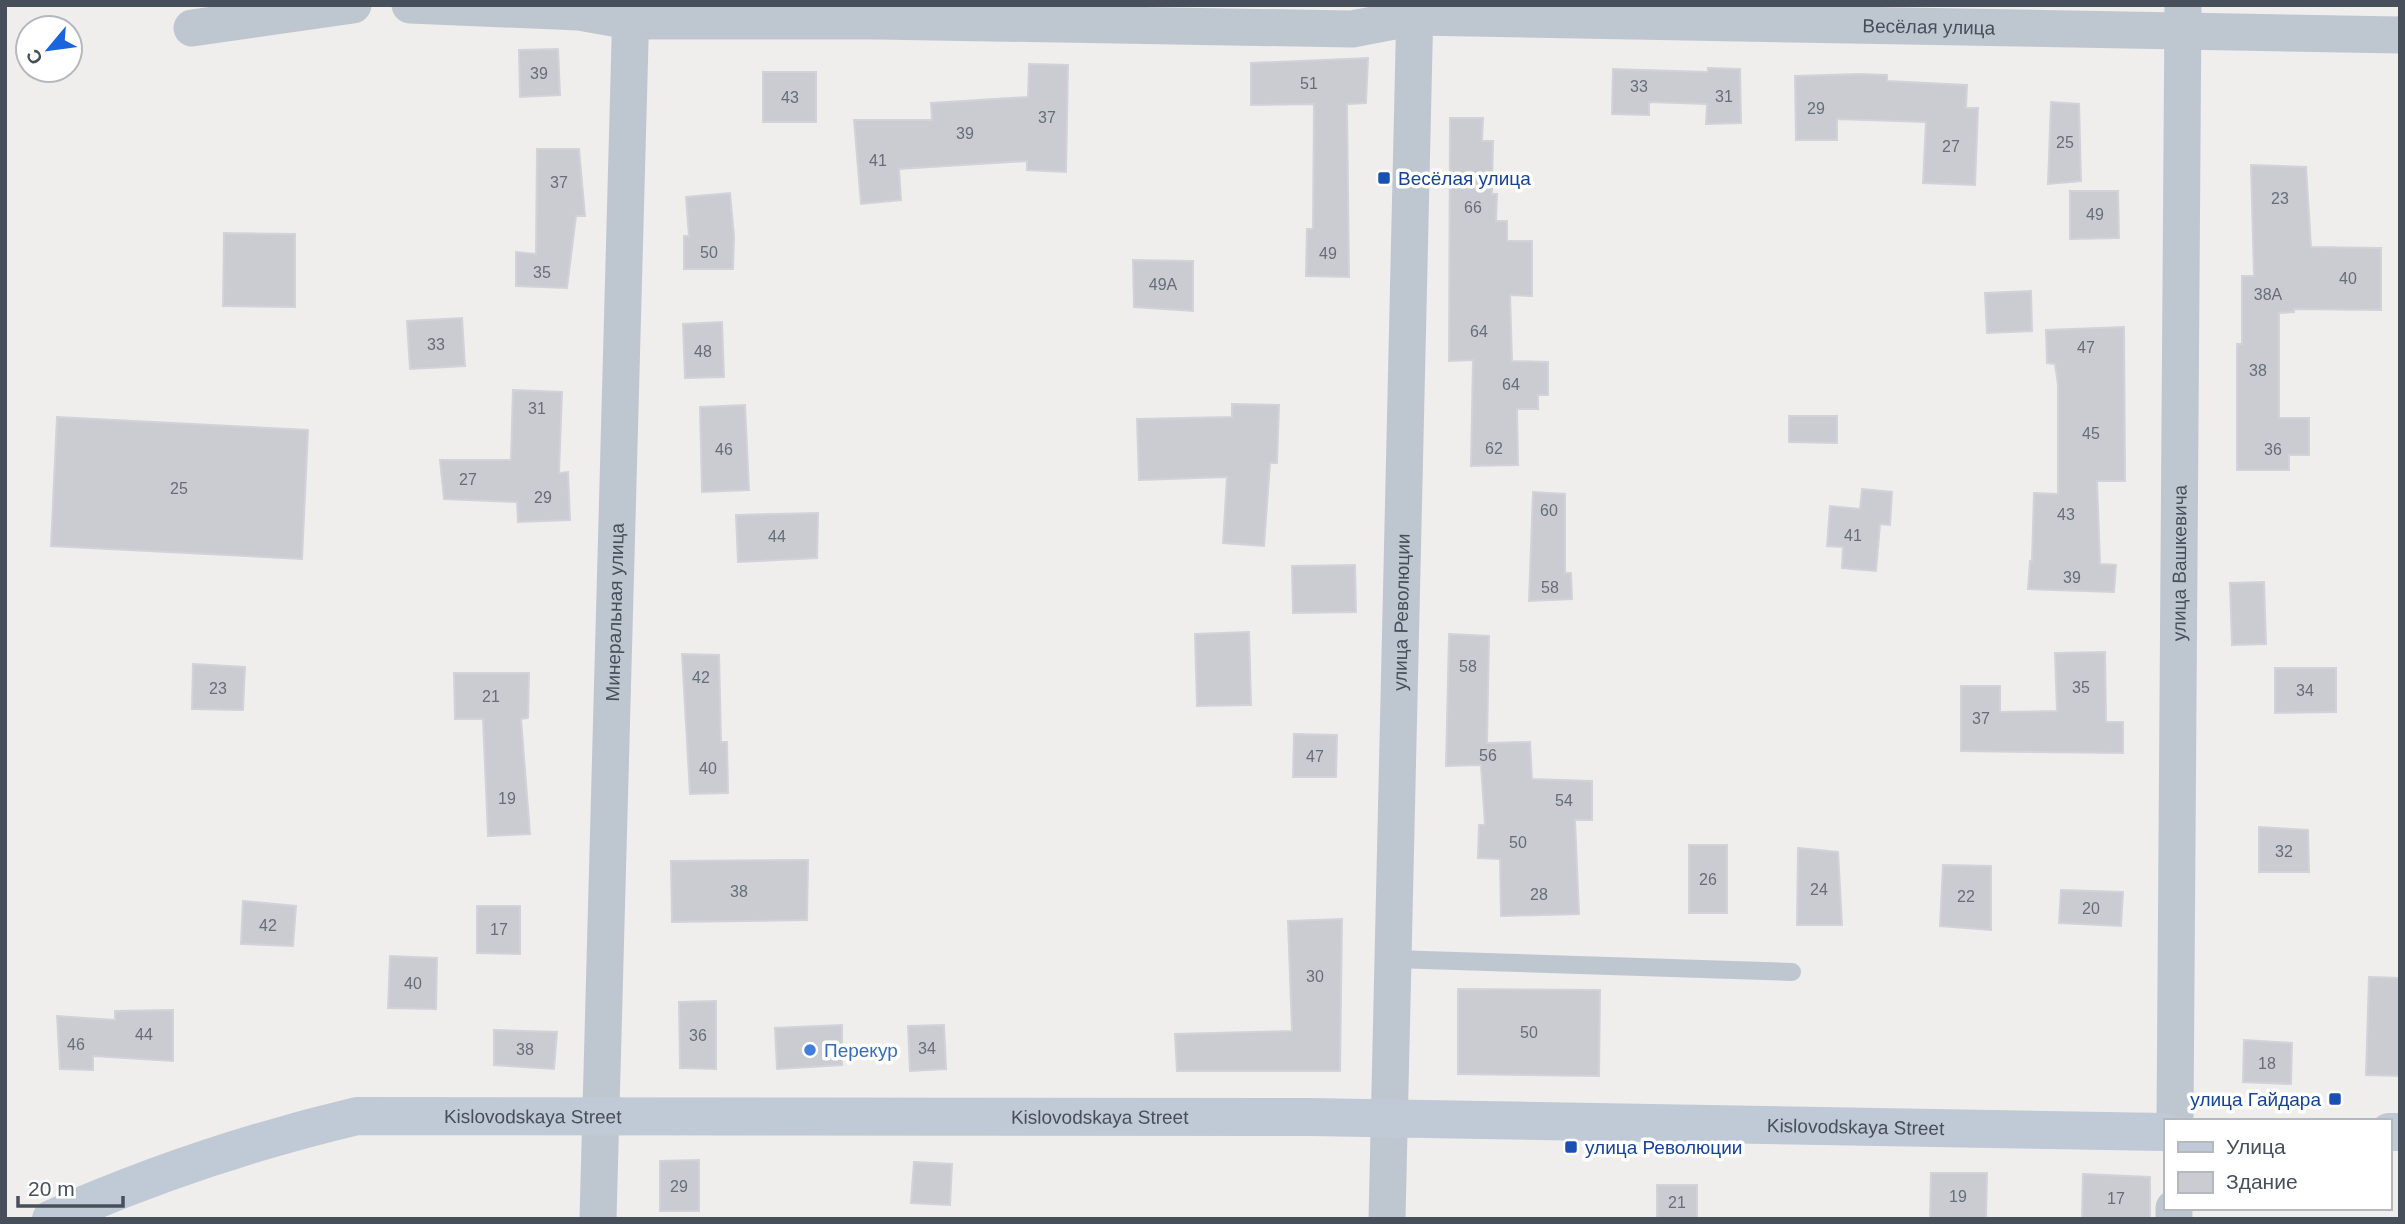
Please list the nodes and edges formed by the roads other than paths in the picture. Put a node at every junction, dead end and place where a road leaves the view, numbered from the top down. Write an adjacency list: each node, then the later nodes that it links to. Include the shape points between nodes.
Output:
1 (353, 5): 6 (street)
2 (410, 5): 4 (street, Весёлая улица)
3 (1415, 11): 4 (street, Весёлая улица, via 1352,29); 5 (street, Весёлая улица); 8 (street, улица Революции)
4 (630, 13): 10 (street, Минеральная улица)
5 (2182, 19): 7 (street, Весёлая улица); 12 (street, улица Вашкевича)
6 (192, 28)
7 (2400, 35)
8 (1394, 959): 9 (lane); 11 (street, улица Революции)
9 (1792, 972)
10 (603, 1116): 11 (main road, Kislovodskaya Street); 14 (main road, Kislovodskaya Street, via 357,1116 259,1140); 15 (street, Минеральная улица)
11 (1389, 1119): 13 (main road, Kislovodskaya Street); 16 (street, улица Революции)
12 (2175, 1119)
13 (2164, 1132)
14 (51, 1219)
15 (598, 1219)
16 (1387, 1219)

